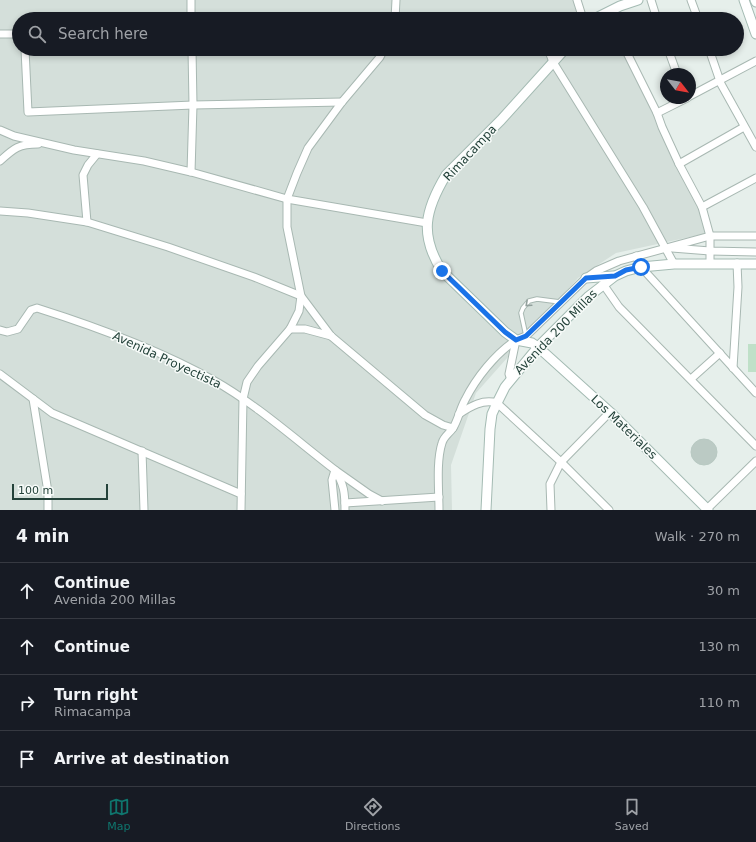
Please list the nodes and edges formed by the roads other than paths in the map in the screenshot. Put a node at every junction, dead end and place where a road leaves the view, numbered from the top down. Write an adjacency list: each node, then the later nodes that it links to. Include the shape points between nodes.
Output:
1 (191, 0): 9 (street)
2 (396, 0): 10 (street)
3 (577, 0): 11 (street)
4 (638, 0): 8 (street)
5 (651, 0): 13 (street)
6 (691, 0): 14 (street)
7 (744, 0): 17 (street)
8 (619, 3): 12 (street)
9 (191, 12)
10 (395, 12)
11 (581, 12)
12 (612, 12)
13 (655, 12)
14 (695, 12)
15 (0, 34): 16 (street)
16 (12, 34)
17 (756, 34)
18 (24, 56): 32 (street, via 28,112)
19 (192, 56): 32 (street)
20 (380, 56): 31 (street)
21 (551, 56): 27 (street)
22 (559, 56): 27 (street, Rimacampa)
23 (628, 56): 34 (street)
24 (671, 56): 28 (street)
25 (711, 56): 29 (street)
26 (756, 61): 29 (street)
27 (553, 62): 48 (street, Rimacampa, via 502,120 446,175 428,212); 51 (street, via 643,206)
28 (675, 68)
29 (720, 81): 30 (street); 35 (street)
30 (696, 93)
31 (342, 102): 32 (street); 44 (street, via 308,148)
32 (193, 104): 42 (street)
33 (675, 104): 34 (street)
34 (657, 113): 41 (street)
35 (744, 127): 38 (street); 41 (street)
36 (0, 130): 37 (street)
37 (48, 144): 39 (street); 40 (street, via 21,145)
38 (756, 147)
39 (97, 154): 42 (street); 47 (street, via 84,175)
40 (0, 161)
41 (679, 164): 45 (street)
42 (191, 172): 44 (street)
43 (756, 178): 45 (street)
44 (287, 199): 48 (street); 63 (street, via 287,227)
45 (702, 207): 49 (street)
46 (0, 211): 47 (street)
47 (87, 222): 63 (street, via 254,276)
48 (427, 223): 69 (street, Rimacampa, via 429,246 442,271)
49 (710, 236): 50 (street); 51 (street); 52 (street)
50 (756, 236)
51 (665, 248): 52 (street); 54 (street); 56 (street)
52 (710, 251): 53 (street); 57 (street)
53 (756, 252)
54 (636, 256): 59 (street); 61 (street, via 596,271)
55 (737, 263): 57 (street, Avenida 200 Millas); 58 (street, Avenida 200 Millas); 72 (street)
56 (674, 264): 57 (street, Avenida 200 Millas); 59 (street, Avenida 200 Millas)
57 (710, 264)
58 (756, 264)
59 (641, 267): 60 (street, Avenida 200 Millas, via 626,270); 71 (street)
60 (615, 276): 61 (street); 62 (street, Avenida 200 Millas)
61 (586, 278): 64 (street)
62 (603, 284): 70 (street, Avenida 200 Millas); 74 (street, via 619,307)
63 (301, 296): 65 (street, via 299,311); 67 (street)
64 (561, 302): 68 (street); 68 (lane, one-way to 68, via 537,299 529,301 521,313)
65 (290, 329): 67 (street, via 305,329); 78 (street, via 247,382)
66 (0, 330): 78 (street, Avenida Proyectista, via 7,332 18,329 31,310 37,308 102,330 167,357 213,380)
67 (332, 336): 82 (street, via 425,415)
68 (526, 336): 69 (street)
69 (516, 340): 70 (street, Rimacampa); 75 (street, via 509,374); 81 (street, via 505,348 480,376 469,391)
70 (538, 347): 75 (street, Avenida 200 Millas); 80 (street, Los Materiales)
71 (720, 353): 72 (street); 74 (street)
72 (733, 368): 76 (street)
73 (0, 374): 77 (street)
74 (691, 379): 83 (street)
75 (511, 380): 79 (street, Avenida 200 Millas)
76 (756, 393)
77 (33, 399): 84 (street, via 52,413); 93 (street, via 48,492)
78 (243, 399): 87 (street, Avenida Proyectista); 88 (street)
79 (497, 403): 81 (street, via 490,401 479,404); 86 (street); 98 (street, Avenida 200 Millas, via 490,429)
80 (610, 412): 86 (street); 102 (street, Los Materiales)
81 (459, 414): 82 (street)
82 (453, 428): 89 (street, via 442,443)
83 (756, 446)
84 (142, 452): 88 (street); 94 (street)
85 (756, 461): 102 (street)
86 (561, 462): 91 (street); 99 (street, via 550,484)
87 (335, 470): 90 (street); 92 (street, Avenida Proyectista, via 342,480); 96 (street, via 332,480)
88 (241, 494): 95 (street)
89 (439, 497): 90 (street); 97 (street)
90 (382, 501): 92 (street)
91 (600, 501): 100 (street); 101 (street)
92 (345, 506)
93 (48, 510)
94 (144, 510)
95 (241, 510)
96 (335, 510)
97 (439, 510)
98 (486, 510)
99 (551, 510)
100 (600, 510)
101 (609, 510)
102 (707, 510)

